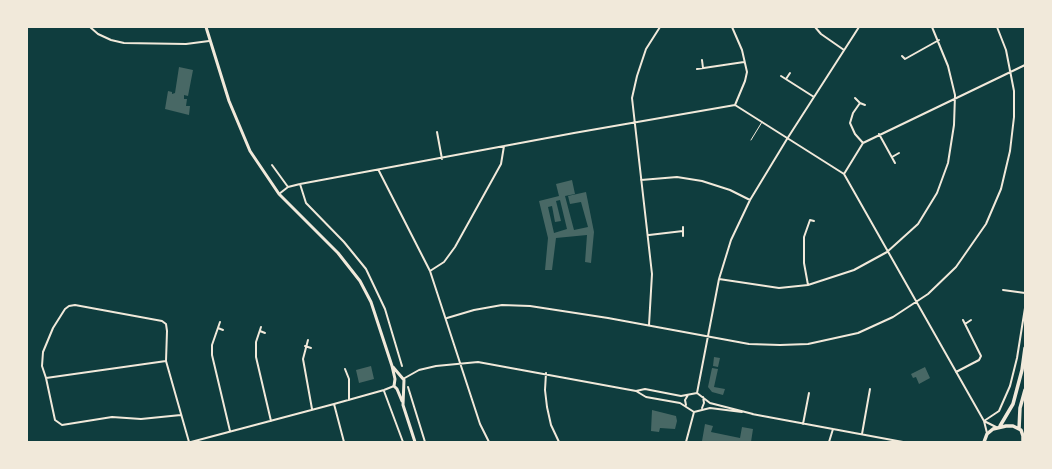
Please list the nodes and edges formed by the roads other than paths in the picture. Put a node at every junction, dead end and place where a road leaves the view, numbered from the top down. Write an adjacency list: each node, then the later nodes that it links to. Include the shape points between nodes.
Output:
1 (90, 27): 10 (street, via 98,34 124,44 186,44)
2 (206, 27): 10 (main road)
3 (660, 27): 28 (street, via 646,49 637,76 632,98)
4 (732, 27): 14 (street)
5 (815, 27): 11 (street)
6 (859, 27): 11 (street)
7 (932, 27): 9 (street)
8 (998, 27): 18 (street)
9 (939, 40): 12 (street, via 905,60); 24 (street)
10 (209, 41): 46 (main road, via 229,101 250,151)
11 (844, 50): 22 (street)
12 (902, 56)
13 (702, 60): 16 (street)
14 (744, 62): 16 (street); 26 (street, via 745,81)
15 (1025, 65): 18 (street)
16 (703, 68): 17 (street)
17 (697, 69)
18 (1010, 72): 24 (street); 61 (street, via 1014,90 1012,134 1005,174 993,208 978,237 960,262 938,285)
19 (790, 73): 21 (street)
20 (782, 76): 21 (street)
21 (786, 79): 22 (street)
22 (814, 97): 32 (street)
23 (855, 98): 25 (street)
24 (955, 98): 31 (street); 55 (street, via 954,131 948,163 937,193 918,224)
25 (860, 103): 27 (street); 34 (street, via 850,123 855,134)
26 (735, 105): 28 (street); 29 (street)
27 (865, 105)
28 (634, 122): 35 (street); 43 (street)
29 (762, 122): 32 (street); 33 (lane)
30 (437, 132): 38 (street)
31 (879, 134): 34 (street); 37 (street)
32 (787, 139): 42 (street); 47 (street)
33 (751, 140)
34 (863, 142): 42 (street)
35 (504, 146): 38 (street); 56 (street, via 501,164 455,247 444,262)
36 (899, 153): 37 (street)
37 (892, 158): 39 (street)
38 (442, 159): 41 (street)
39 (895, 163)
40 (272, 165): 45 (street)
41 (379, 171): 44 (street); 56 (street)
42 (844, 174): 55 (street)
43 (641, 180): 47 (street, via 677,177 702,181); 53 (street)
44 (300, 184): 45 (street); 82 (street, via 306,203 366,269 385,309 391,338)
45 (288, 187): 46 (street)
46 (279, 194): 81 (main road, via 338,253 360,281 371,302)
47 (750, 200): 57 (street, via 731,240)
48 (805, 218): 49 (street)
49 (810, 220): 50 (street); 58 (street, via 804,237 804,263)
50 (814, 221)
51 (683, 227): 52 (street)
52 (683, 231): 53 (street); 54 (street)
53 (649, 235): 68 (street, via 652,274)
54 (683, 236)
55 (887, 252): 58 (street, via 854,270); 61 (street)
56 (430, 271): 63 (street)
57 (719, 280): 58 (street, via 779,288); 74 (street)
58 (808, 285)
59 (1003, 290): 60 (street)
60 (1025, 294)
61 (916, 302): 74 (street, via 893,317 858,333 808,344 749,344); 84 (street)
62 (1025, 308): 111 (street, via 1017,358 1008,391 999,411)
63 (446, 318): 68 (street, via 474,310 530,306); 80 (street)
64 (963, 320): 67 (street)
65 (971, 320): 67 (street)
66 (220, 322): 70 (street)
67 (965, 324): 84 (street, via 981,356 979,360)
68 (649, 325): 74 (street)
69 (261, 327): 72 (street)
70 (218, 328): 71 (street); 117 (street, via 212,345 212,355)
71 (223, 330)
72 (260, 331): 73 (street); 110 (street, via 256,342 256,357)
73 (265, 333)
74 (707, 335): 97 (street)
75 (308, 340): 76 (street)
76 (306, 346): 77 (street); 106 (street, via 303,359)
77 (311, 348)
78 (1025, 348): 113 (highway, via 1013,404)
79 (166, 361): 86 (street); 86 (street, via 167,331 166,324 162,321 75,305 65,309 43,352 42,366); 109 (street)
80 (461, 362): 85 (street, via 478,362); 87 (street, via 426,368); 126 (street, via 480,424)
81 (392, 366): 87 (main road); 88 (main road)
82 (402, 366)
83 (344, 368): 101 (street, via 348,379)
84 (956, 372): 111 (street)
85 (546, 373): 96 (street); 127 (street, via 547,407 551,425)
86 (46, 378): 109 (street, via 55,420 62,425 112,417 141,419)
87 (402, 378): 88 (main road); 90 (main road)
88 (395, 379): 89 (main road)
89 (394, 386): 92 (main road); 94 (street)
90 (403, 386): 92 (main road); 102 (main road)
91 (408, 387): 125 (street)
92 (397, 389): 102 (main road)
93 (870, 389): 118 (street)
94 (384, 390): 101 (street); 123 (street)
95 (1025, 390): 116 (highway, via 1020,408)
96 (636, 391): 99 (street, via 645,389); 104 (street, via 646,397)
97 (696, 393): 99 (street); 100 (street)
98 (809, 393): 112 (street)
99 (688, 395): 104 (street)
100 (702, 396): 105 (street); 108 (street, via 710,403)
101 (349, 400): 103 (street)
102 (402, 402): 124 (main road)
103 (334, 404): 106 (street); 122 (street)
104 (686, 406): 107 (street)
105 (702, 408): 107 (street); 108 (street)
106 (312, 409): 110 (street)
107 (694, 412): 128 (street)
108 (753, 414): 112 (street)
109 (182, 416): 121 (street)
110 (271, 420): 117 (street)
111 (984, 421): 114 (street); 119 (street)
112 (803, 424): 115 (street)
113 (1000, 426): 114 (highway); 116 (highway)
114 (996, 427): 119 (highway)
115 (832, 429): 118 (street); 129 (street)
116 (1022, 429): 120 (highway)
117 (230, 431): 121 (street)
118 (862, 434): 130 (street)
119 (987, 434): 131 (highway)
120 (1024, 438)
121 (190, 442)
122 (344, 442)
123 (403, 442)
124 (415, 442)
125 (425, 442)
126 (489, 442)
127 (559, 442)
128 (686, 442)
129 (829, 442)
130 (902, 442)
131 (984, 442)

